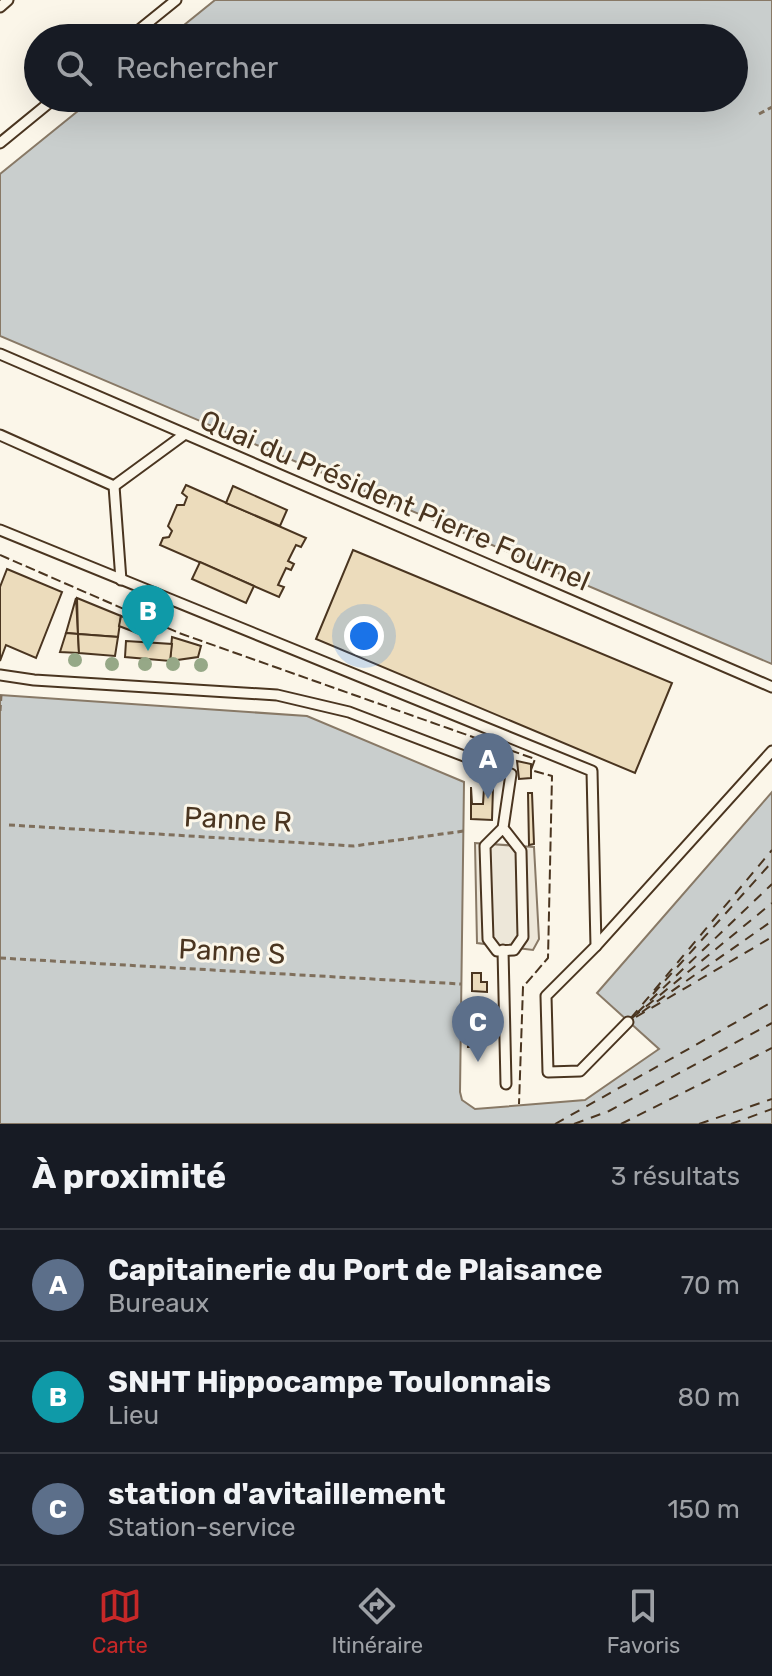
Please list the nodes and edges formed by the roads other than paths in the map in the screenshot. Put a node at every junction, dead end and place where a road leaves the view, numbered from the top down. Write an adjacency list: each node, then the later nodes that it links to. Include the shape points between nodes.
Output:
1 (8, 0): 3 (lane)
2 (176, 0): 4 (lane)
3 (0, 7)
4 (146, 24)
5 (38, 112): 6 (lane)
6 (0, 143)
7 (0, 354): 8 (lane, Quai du Président Pierre Fournel)
8 (185, 434): 10 (lane); 14 (lane, Quai du Président Pierre Fournel)
9 (0, 435): 10 (lane)
10 (114, 486): 12 (lane)
11 (0, 530): 12 (lane)
12 (121, 580): 17 (lane, via 592,771)
13 (0, 675): 16 (lane, via 277,695 349,712 511,774)
14 (772, 687)
15 (772, 751): 17 (lane)
16 (503, 828): 18 (lane, via 485,846 488,939 497,951); 18 (lane, via 521,851 523,937 514,950)
17 (596, 946): 19 (lane, via 546,996 548,1072 580,1071)
18 (503, 950): 20 (lane)
19 (628, 1022)
20 (506, 1084)

